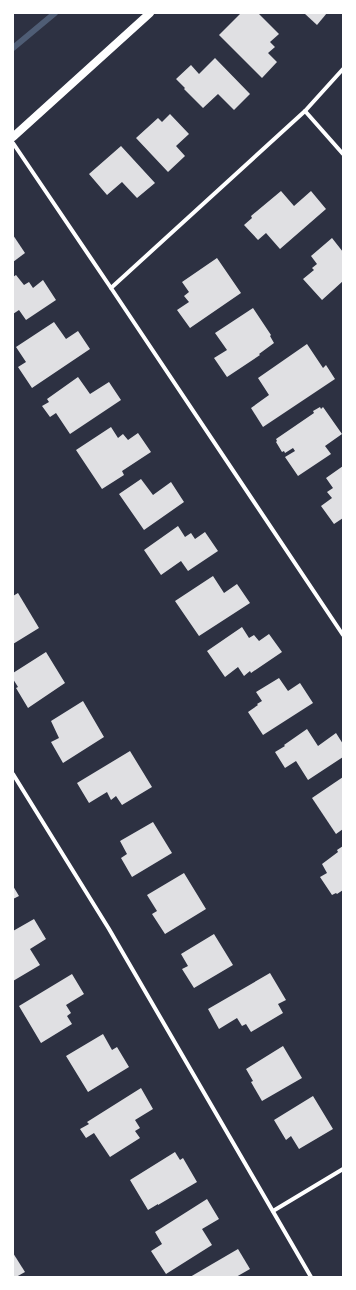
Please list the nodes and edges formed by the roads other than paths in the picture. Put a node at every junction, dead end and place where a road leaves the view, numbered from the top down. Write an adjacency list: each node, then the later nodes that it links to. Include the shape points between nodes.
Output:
1 (150, 13): 4 (main road)
2 (343, 69): 3 (street)
3 (305, 111): 6 (street); 7 (street)
4 (13, 136)
5 (13, 143): 7 (street)
6 (343, 154)
7 (111, 288): 8 (street)
8 (343, 635)
9 (13, 774): 11 (street, via 109,928)
10 (343, 1169): 11 (street)
11 (273, 1211): 12 (street)
12 (311, 1277)

